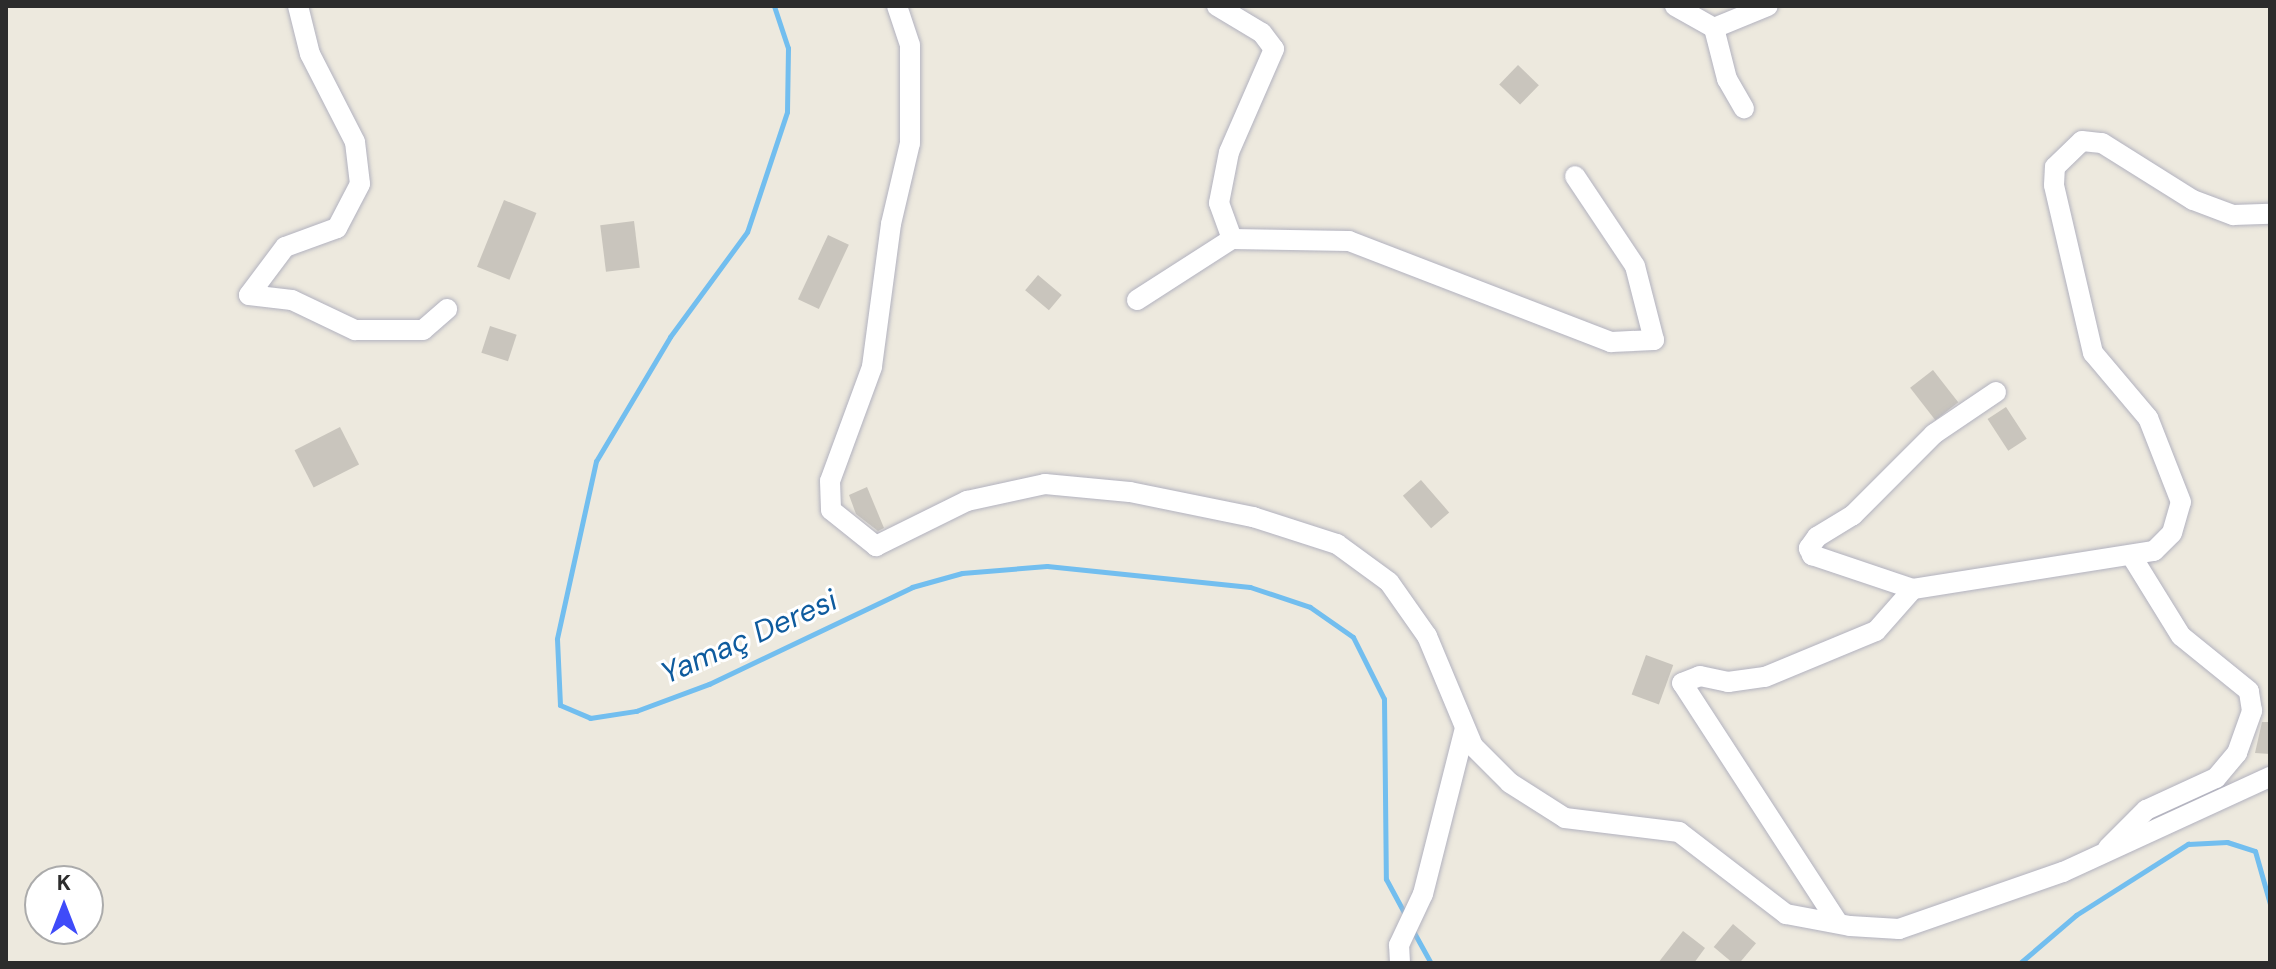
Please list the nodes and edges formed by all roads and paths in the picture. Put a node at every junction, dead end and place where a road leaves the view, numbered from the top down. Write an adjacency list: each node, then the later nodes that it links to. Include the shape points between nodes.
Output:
1 (298, 6): 12 (street, via 310,54 355,142 360,184 337,228 285,247 249,295 292,300 355,330 423,330)
2 (897, 6): 16 (street, via 910,45 910,143 891,224 881,332 842,438 830,481 831,510 876,546 967,501 1045,484 1130,492 1253,517 1337,544 1389,582 1427,636)
3 (1217, 6): 10 (street, via 1262,33 1274,49 1229,152 1219,203)
4 (1675, 6): 6 (street)
5 (1768, 6): 6 (street)
6 (1714, 28): 7 (street, via 1727,79)
7 (1744, 108)
8 (1575, 176): 10 (street, via 1635,266 1654,340 1611,342 1349,241)
9 (2270, 214): 14 (street, via 2233,215 2193,200 2102,143 2082,141 2055,167 2054,185 2093,353 2148,418 2181,502 2172,533 2154,551)
10 (1232, 239): 11 (street)
11 (1137, 300)
12 (447, 309)
13 (1996, 392): 15 (street, via 1934,434 1853,515 1809,548 1812,555)
14 (2131, 555): 15 (street); 18 (street, via 2181,636 2238,679 2252,711 2237,753 2216,778 2146,810)
15 (1913, 589): 19 (street, via 1876,631 1765,677 1728,682 1700,676 1682,683)
16 (1466, 724): 19 (street, via 1473,746 1510,783 1565,818 1679,832 1786,914); 20 (street, via 1423,894)
17 (2270, 777): 18 (street)
18 (2103, 854): 19 (street, via 1899,929)
19 (1838, 923)
20 (1399, 954)

